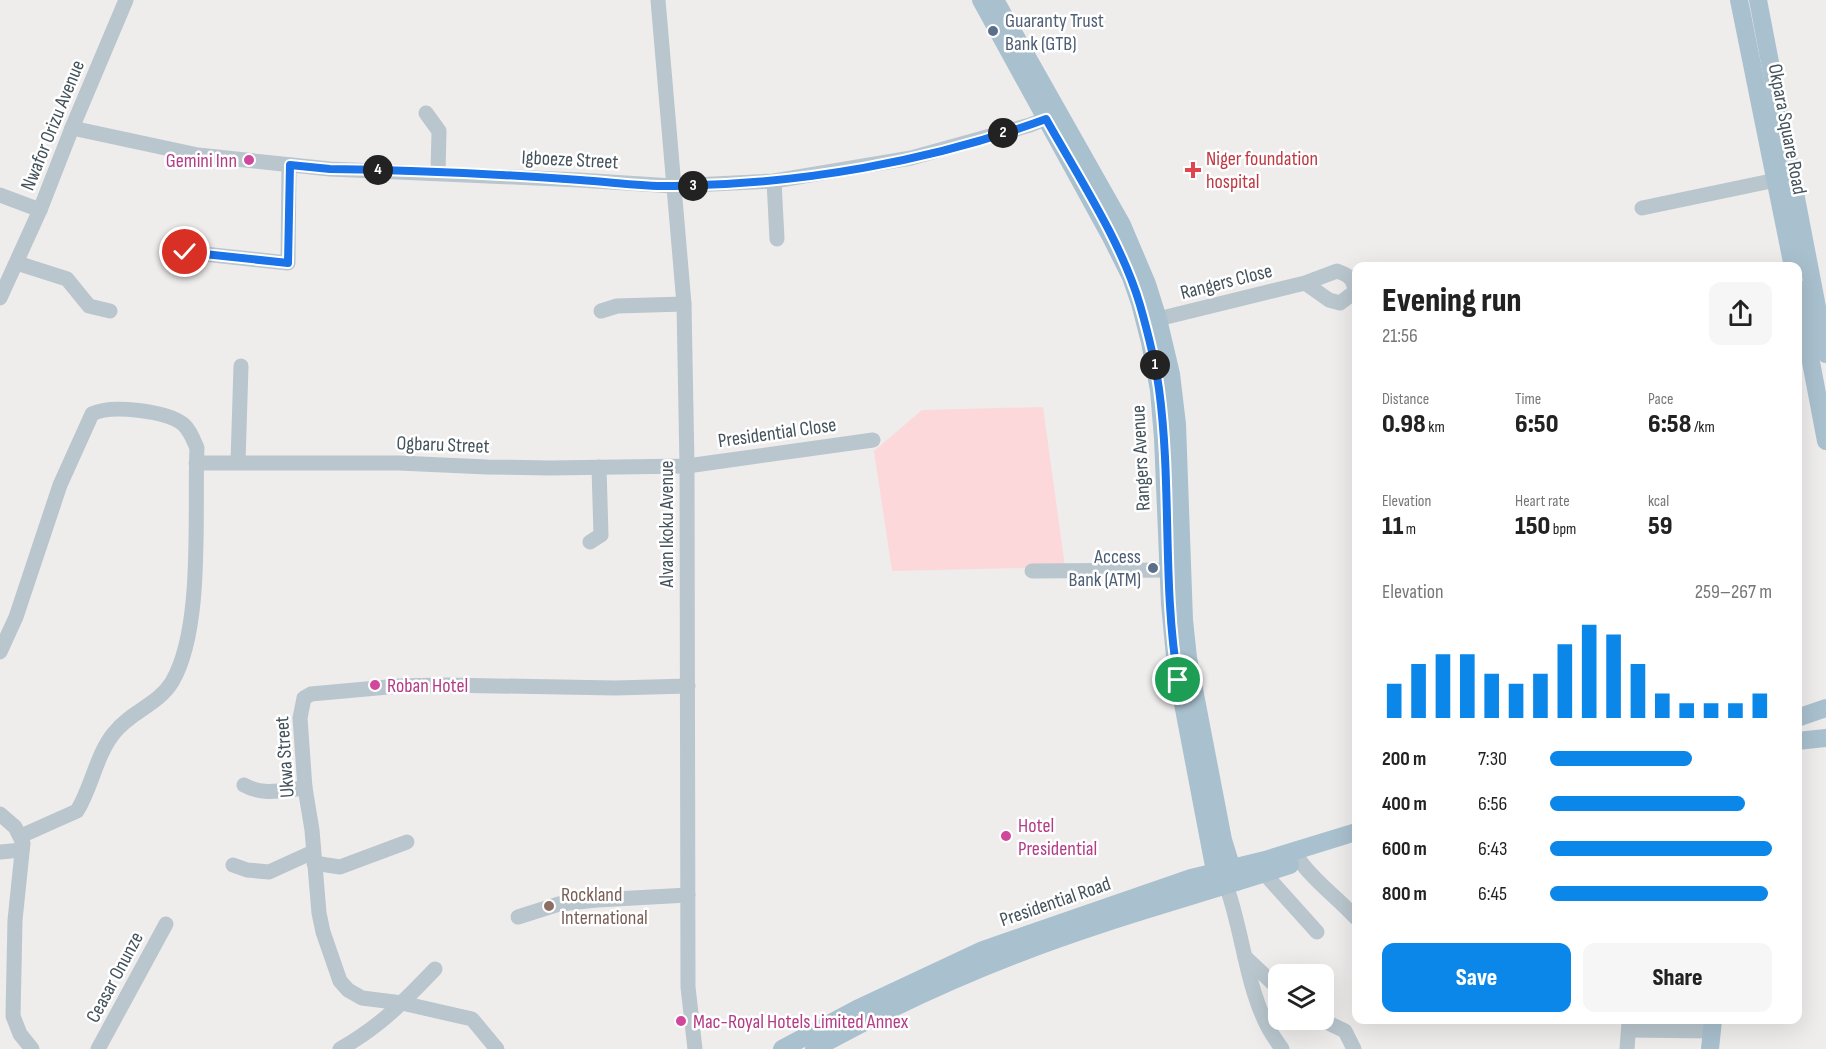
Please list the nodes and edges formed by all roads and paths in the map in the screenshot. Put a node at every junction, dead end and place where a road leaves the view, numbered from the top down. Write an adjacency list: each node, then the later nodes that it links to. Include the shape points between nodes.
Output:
1 (126, 0): 9 (street, Nwafor Orizu Avenue)
2 (658, 0): 14 (street, Alvan Ikoku Avenue)
3 (981, 0): 8 (main road, Rangers Avenue)
4 (996, 0): 8 (main road, Rangers Avenue)
5 (1739, 0): 12 (main road, Okpara Square Road)
6 (1758, 0): 12 (main road, Okpara Square Road)
7 (426, 113): 11 (street, via 439,131)
8 (1053, 116): 13 (street, Igboeze Street, via 911,159); 28 (main road, Rangers Avenue, via 1122,225); 38 (main road, Rangers Avenue, via 1131,277 1143,314 1159,390)
9 (72, 128): 10 (street, Igboeze Street, via 198,155); 17 (street, Nwafor Orizu Avenue)
10 (290, 165): 11 (street, Igboeze Street); 19 (street, via 288,263)
11 (438, 173): 14 (street, Igboeze Street)
12 (1783, 176): 16 (street); 20 (main road, Okpara Square Road); 29 (main road, Okpara Square Road)
13 (774, 181): 14 (street, Igboeze Street); 18 (street)
14 (673, 186): 24 (street, Alvan Ikoku Avenue)
15 (0, 195): 17 (street)
16 (1642, 208)
17 (40, 210): 21 (street, Nwafor Orizu Avenue)
18 (777, 240)
19 (185, 252)
20 (1792, 262)
21 (17, 263): 23 (street, Nwafor Orizu Avenue); 25 (street, via 67,279 89,306)
22 (1305, 284): 28 (street, Rangers Close)
23 (0, 298)
24 (684, 304): 26 (street, via 617,306); 35 (street, Alvan Ikoku Avenue)
25 (111, 311)
26 (601, 311)
27 (1802, 314): 32 (main road)
28 (1158, 319): 49 (main road, Rangers Avenue, via 1177,424 1188,658)
29 (1826, 354)
30 (241, 366): 33 (street)
31 (873, 440): 35 (street, Presidential Close)
32 (1826, 441)
33 (238, 462): 34 (street, Ogbaru Street); 36 (street, Ogbaru Street)
34 (196, 463): 40 (street, via 193,438 174,419 105,409 92,414 60,485 16,617); 50 (street, via 193,592 177,672 163,693 113,734 77,811)
35 (687, 466): 36 (street, Ogbaru Street); 41 (street, Alvan Ikoku Avenue)
36 (599, 467): 37 (street, via 601,535)
37 (590, 542)
38 (1168, 570): 39 (street); 49 (main road, Rangers Avenue, via 1176,667)
39 (1032, 571)
40 (0, 652)
41 (688, 686): 45 (street, Ukwa Street, via 444,685 311,694 304,698 301,707); 59 (street, Alvan Ikoku Avenue)
42 (1826, 708): 43 (main road)
43 (1802, 716)
44 (244, 785): 45 (street, via 262,792)
45 (305, 788): 53 (street, Ukwa Street)
46 (0, 814): 50 (street, via 15,827)
47 (1352, 834): 56 (main road, Presidential Road)
48 (407, 842): 53 (street, via 340,867)
49 (1216, 842): 56 (main road); 57 (main road, via 1208,863); 58 (main road)
50 (21, 843): 52 (street); 71 (street, via 13,1016)
51 (1352, 846): 54 (main road, Presidential Road)
52 (0, 852)
53 (313, 858): 55 (street, via 269,872); 67 (street, Ukwa Street, via 323,932 340,981 362,998)
54 (1300, 861): 56 (main road, Presidential Road); 60 (street, via 1312,878)
55 (233, 866)
56 (1265, 867): 58 (main road, Presidential Road); 63 (street)
57 (1191, 878): 58 (main road, Presidential Road); 76 (main road, Presidential Road, via 983,950)
58 (1226, 878): 64 (street); 77 (main road, Presidential Road, via 940,986)
59 (688, 895): 61 (street, via 559,904); 75 (street, Alvan Ikoku Avenue, via 688,987)
60 (1352, 914)
61 (518, 916)
62 (166, 924): 72 (street, Ceasar Onunze)
63 (1317, 932)
64 (1245, 957): 66 (street); 78 (street, via 1265,1021)
65 (435, 969): 67 (street)
66 (1268, 979)
67 (402, 1004): 73 (street); 74 (street, Ukwa Street, via 472,1019)
68 (1629, 1025): 70 (street); 80 (street)
69 (1334, 1026): 79 (street, via 1345,1031)
70 (1712, 1033)
71 (32, 1049)
72 (98, 1049)
73 (340, 1049)
74 (497, 1049)
75 (695, 1049)
76 (782, 1049)
77 (814, 1049)
78 (1282, 1049)
79 (1354, 1049)
80 (1627, 1049)

